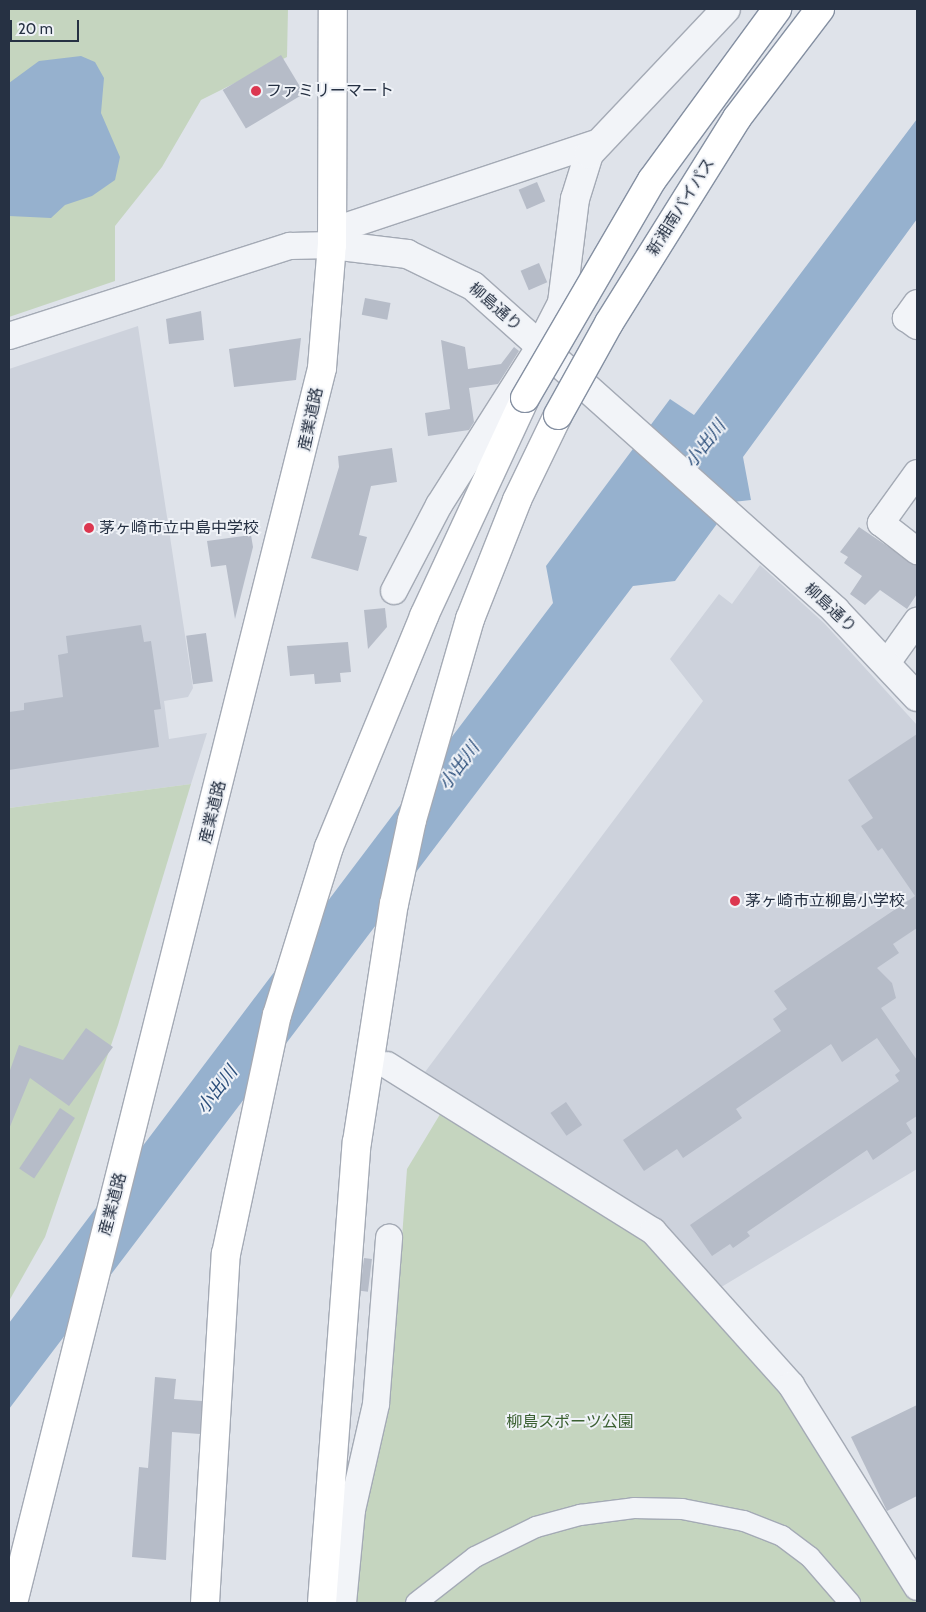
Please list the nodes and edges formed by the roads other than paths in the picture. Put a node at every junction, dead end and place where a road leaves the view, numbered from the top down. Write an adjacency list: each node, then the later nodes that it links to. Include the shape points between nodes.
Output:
1 (333, 9): 6 (main road, 産業道路)
2 (726, 9): 5 (street)
3 (777, 9): 21 (main road, bridge, via 652,180 525,398 424,616 329,848 277,1015 226,1254)
4 (820, 9): 22 (main road, 新湘南バイパス, bridge, via 737,118 609,323 558,415 517,500 470,619 412,820 394,904 356,1142)
5 (599, 142): 6 (street); 10 (street, via 589,154 577,191 562,304)
6 (332, 238): 9 (street, via 290,246); 10 (street, 柳島通り, via 407,254 448,270 473,286); 20 (main road, 産業道路, via 322,368 307,444 59,1410)
7 (917, 303): 8 (street, via 906,318)
8 (917, 326)
9 (9, 336)
10 (540, 346): 13 (street, via 439,505); 15 (street, 柳島通り)
11 (917, 473): 12 (street, via 881,523)
12 (917, 551)
13 (394, 591)
14 (917, 621): 15 (street)
15 (887, 663): 16 (street, 柳島通り)
16 (917, 697)
17 (388, 1065): 19 (street, via 653,1230 791,1385)
18 (389, 1238): 23 (street, via 376,1404 352,1510)
19 (917, 1587)
20 (13, 1603)
21 (205, 1603)
22 (322, 1603)
23 (343, 1603)
24 (416, 1603): 25 (street, via 475,1557 536,1527 580,1515 634,1508 682,1509 744,1521 782,1536 810,1556)
25 (850, 1603)

